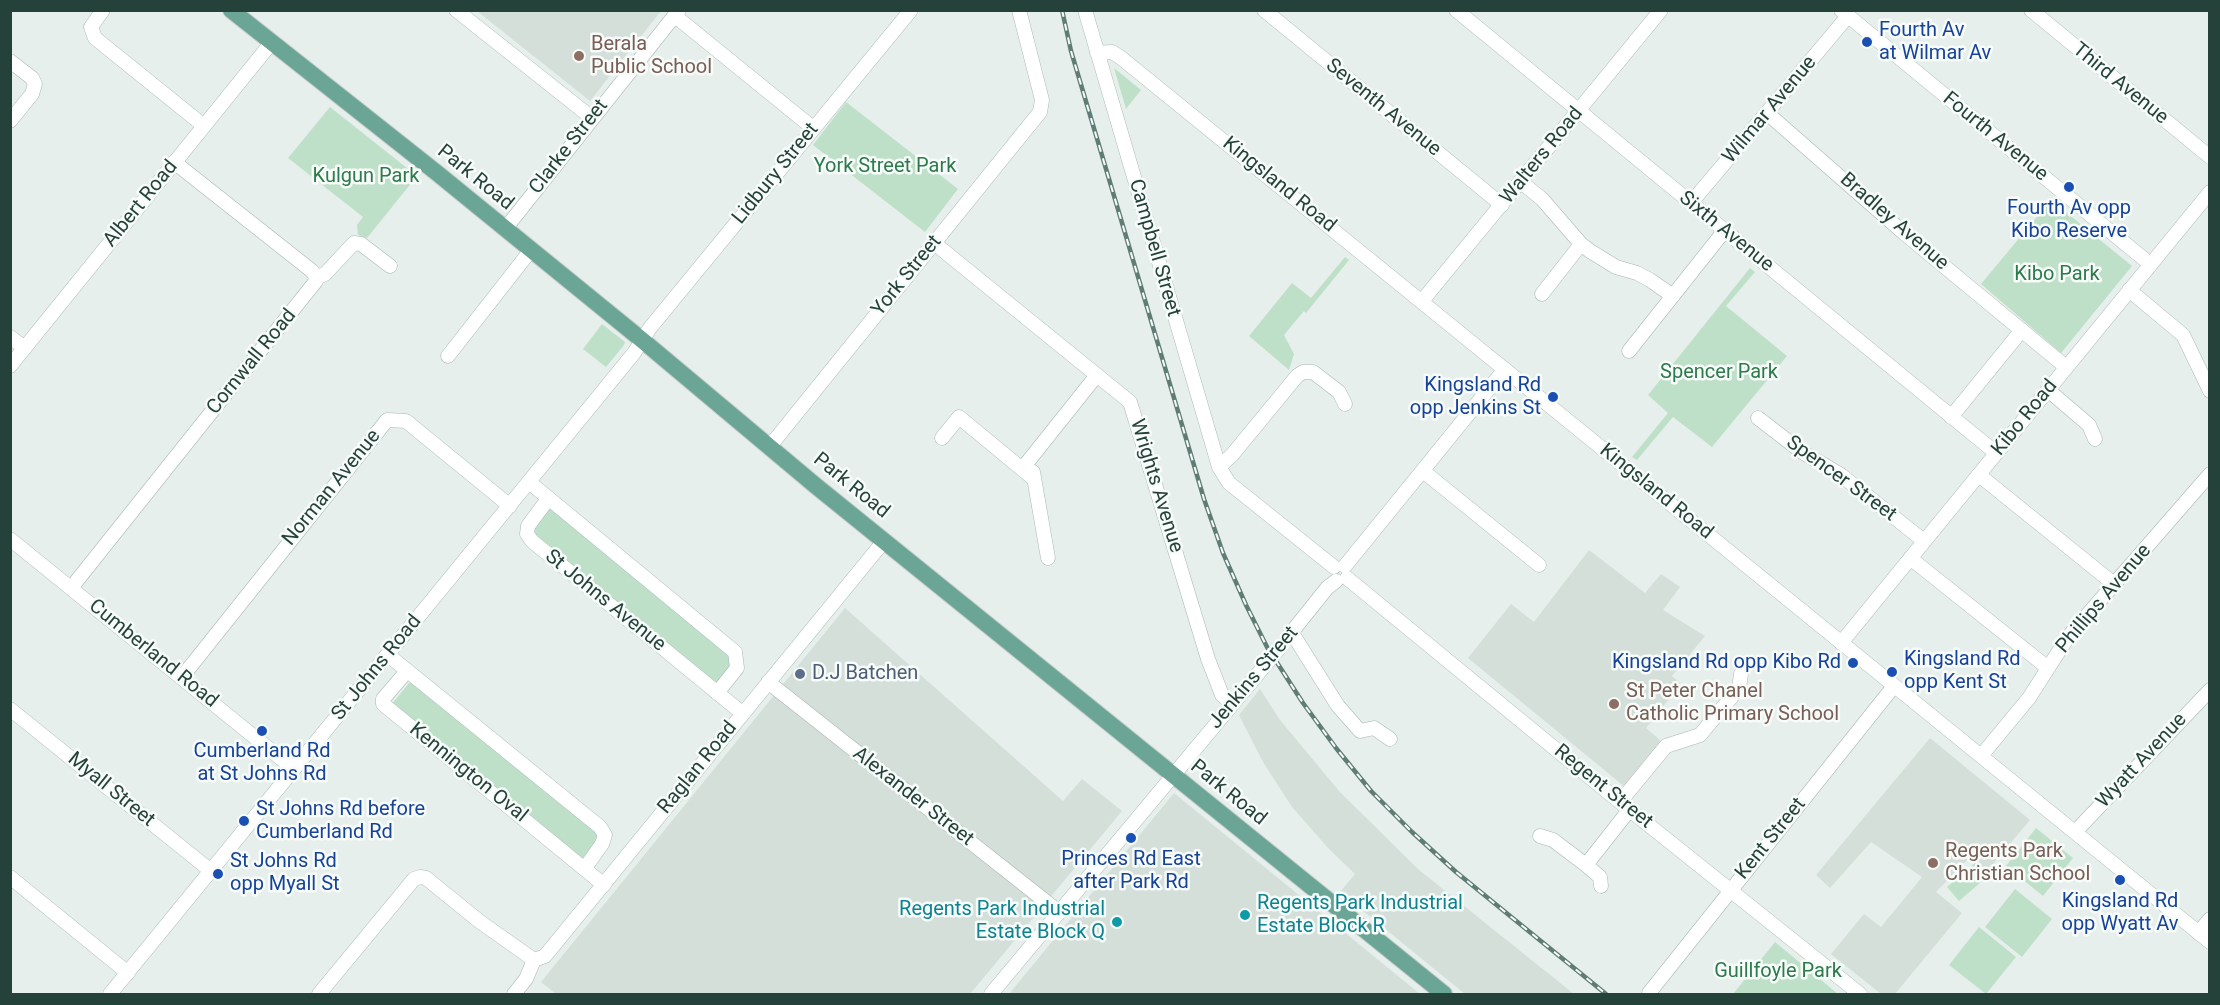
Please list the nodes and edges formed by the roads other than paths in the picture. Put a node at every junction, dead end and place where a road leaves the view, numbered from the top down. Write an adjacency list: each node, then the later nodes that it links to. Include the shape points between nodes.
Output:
1 (103, 10): 21 (street, via 92,27 95,38)
2 (231, 10): 14 (main road, Park Road)
3 (456, 10): 19 (street)
4 (912, 10): 22 (street, Lidbury Street)
5 (1019, 10): 32 (street, York Street, via 1042,106)
6 (1100, 10): 13 (street)
7 (1264, 10): 28 (street, Seventh Avenue)
8 (1456, 10): 17 (street, Sixth Avenue)
9 (2031, 10): 23 (street, Third Avenue)
10 (677, 13): 19 (street, Clarke Street); 22 (street)
11 (1655, 13): 17 (street, Walters Road)
12 (1845, 14): 18 (street, Wilmar Avenue); 35 (street, Fourth Avenue)
13 (1087, 17): 15 (street, Campbell Street)
14 (272, 42): 21 (street, Albert Road); 30 (main road, Park Road)
15 (1097, 53): 41 (street, Kingsland Road, via 1112,52 1120,57); 62 (street, Campbell Street)
16 (10, 61): 20 (street, via 32,78 35,87)
17 (1579, 111): 25 (street, Walters Road); 27 (street, Sixth Avenue)
18 (1767, 113): 27 (street, Wilmar Avenue); 42 (street, Bradley Avenue)
19 (592, 118): 30 (street, Clarke Street)
20 (10, 121)
21 (204, 126): 24 (street, Albert Road)
22 (813, 128): 44 (street, Lidbury Street)
23 (2210, 157)
24 (174, 162): 37 (street); 45 (street, Albert Road)
25 (1521, 182): 28 (street, Walters Road); 33 (street, via 1542,199)
26 (2210, 192): 29 (street, Kibo Road)
27 (1691, 203): 31 (street, Sixth Avenue)
28 (1502, 205): 41 (street, Walters Road)
29 (2204, 208): 35 (street, Kibo Road)
30 (505, 229): 34 (main road, Park Road)
31 (1725, 230): 40 (street); 55 (street, Sixth Avenue)
32 (934, 243): 51 (street, Wrights Avenue); 59 (street, York Street)
33 (1581, 244): 39 (street); 40 (street)
34 (531, 250): 44 (main road, Park Road); 47 (street)
35 (2150, 264): 38 (street, Kibo Road)
36 (390, 266): 37 (street, Cornwall Road, via 354,243 326,274)
37 (316, 278): 78 (street, Cornwall Road)
38 (2129, 290): 49 (street, Kibo Road); 53 (street, via 2183,335)
39 (1542, 294)
40 (1673, 296): 46 (street)
41 (1422, 302): 50 (street, Kingsland Road)
42 (2022, 330): 49 (street, Bradley Avenue); 55 (street)
43 (10, 337): 45 (street)
44 (642, 340): 59 (main road, Park Road); 66 (street, St Johns Road)
45 (25, 348): 48 (street, Albert Road)
46 (1629, 351)
47 (448, 356)
48 (10, 366)
49 (2066, 367): 52 (street, Kibo Road)
50 (1505, 369): 63 (street, Jenkins Street); 80 (street, Kingsland Road)
51 (1097, 375): 61 (street); 90 (street, Wrights Avenue, via 1133,408 1208,659 1222,695)
52 (2048, 390): 58 (street, via 2089,425); 60 (street, Kibo Road)
53 (2210, 391)
54 (1345, 404): 62 (street, via 1339,392 1313,372 1303,372)
55 (1951, 417): 60 (street, Sixth Avenue)
56 (1758, 418): 72 (street, Spencer Street, via 1802,452 1841,475)
57 (942, 438): 61 (street, via 959,417)
58 (2095, 439)
59 (770, 446): 71 (main road, Park Road)
60 (1996, 453): 65 (street, Kibo Road)
61 (1026, 463): 73 (street, via 1034,479)
62 (1219, 467): 67 (street, Campbell Street)
63 (1423, 471): 75 (street); 76 (street, Jenkins Street)
64 (2210, 474): 77 (street, Phillips Avenue)
65 (1979, 475): 72 (street, Kibo Road); 77 (street)
66 (529, 482): 68 (street); 69 (street, St Johns Road)
67 (1229, 483): 76 (street, Regent Street)
68 (548, 499): 89 (street, St Johns Avenue, via 528,526 527,534 532,541); 89 (street, via 735,652 737,668)
69 (510, 506): 81 (street, St Johns Road); 85 (street, Norman Avenue, via 406,421 387,420)
70 (10, 539): 78 (street, Cumberland Road)
71 (884, 541): 86 (street, Raglan Road); 96 (main road, Park Road)
72 (1924, 541): 74 (street, Kibo Road)
73 (1048, 558)
74 (1910, 558): 80 (street, Kibo Road); 82 (street)
75 (1539, 565)
76 (1341, 573): 79 (street, Jenkins Street); 97 (street, Regent Street)
77 (2114, 584): 82 (street, Phillips Avenue)
78 (70, 588): 85 (street, Cumberland Road)
79 (1292, 633): 90 (street, Jenkins Street, bridge); 93 (street, via 1338,706 1360,731 1374,728)
80 (1841, 643): 87 (street, Kingsland Road)
81 (388, 655): 83 (street, Kennington Oval); 95 (street, St Johns Road)
82 (2048, 668): 94 (street, Phillips Avenue, via 2029,698)
83 (407, 671): 101 (street, Kennington Oval, via 600,827 605,835 602,844); 101 (street, Kennington Oval, via 383,699 384,704)
84 (1741, 674): 97 (street, via 1739,688 1707,728 1694,738 1666,746)
85 (182, 677): 95 (street, Cumberland Road)
86 (768, 682): 92 (street, Raglan Road); 107 (street, Alexander Street)
87 (1894, 686): 94 (street, Kingsland Road); 106 (street, Kent Street)
88 (2210, 690): 98 (street, Wyatt Avenue)
89 (717, 693): 92 (street, St Johns Avenue)
90 (1232, 704): 96 (street, Jenkins Street)
91 (10, 709): 102 (street, Myall Street)
92 (742, 714): 104 (street, Raglan Road)
93 (1390, 740)
94 (1981, 756): 98 (street, Kingsland Road)
95 (294, 770): 102 (street, St Johns Road)
96 (1173, 775): 107 (street, Jenkins Street); 118 (main road, Park Road)
97 (1625, 806): 100 (street); 106 (street, Regent Street)
98 (2075, 832): 109 (street, Kingsland Road)
99 (1540, 836): 100 (street, via 1553,840)
100 (1586, 865): 105 (street, via 1600,877)
101 (585, 868): 104 (street, Kennington Oval)
102 (211, 872): 112 (street, St Johns Road)
103 (10, 877): 112 (street)
104 (604, 885): 111 (street, Raglan Road, via 545,956)
105 (1601, 886)
106 (1731, 889): 113 (street, Kent Street); 119 (street, Regent Street)
107 (1059, 912): 117 (street, Jenkins Street)
108 (2210, 919): 109 (street)
109 (2198, 933): 110 (street, Kingsland Road)
110 (2210, 942)
111 (534, 960): 115 (street, via 420,877 414,879); 116 (street, Raglan Road)
112 (128, 973): 114 (street, St Johns Road)
113 (1649, 993)
114 (110, 994)
115 (319, 994)
116 (514, 994)
117 (991, 994)
118 (1444, 994)
119 (1860, 994)

